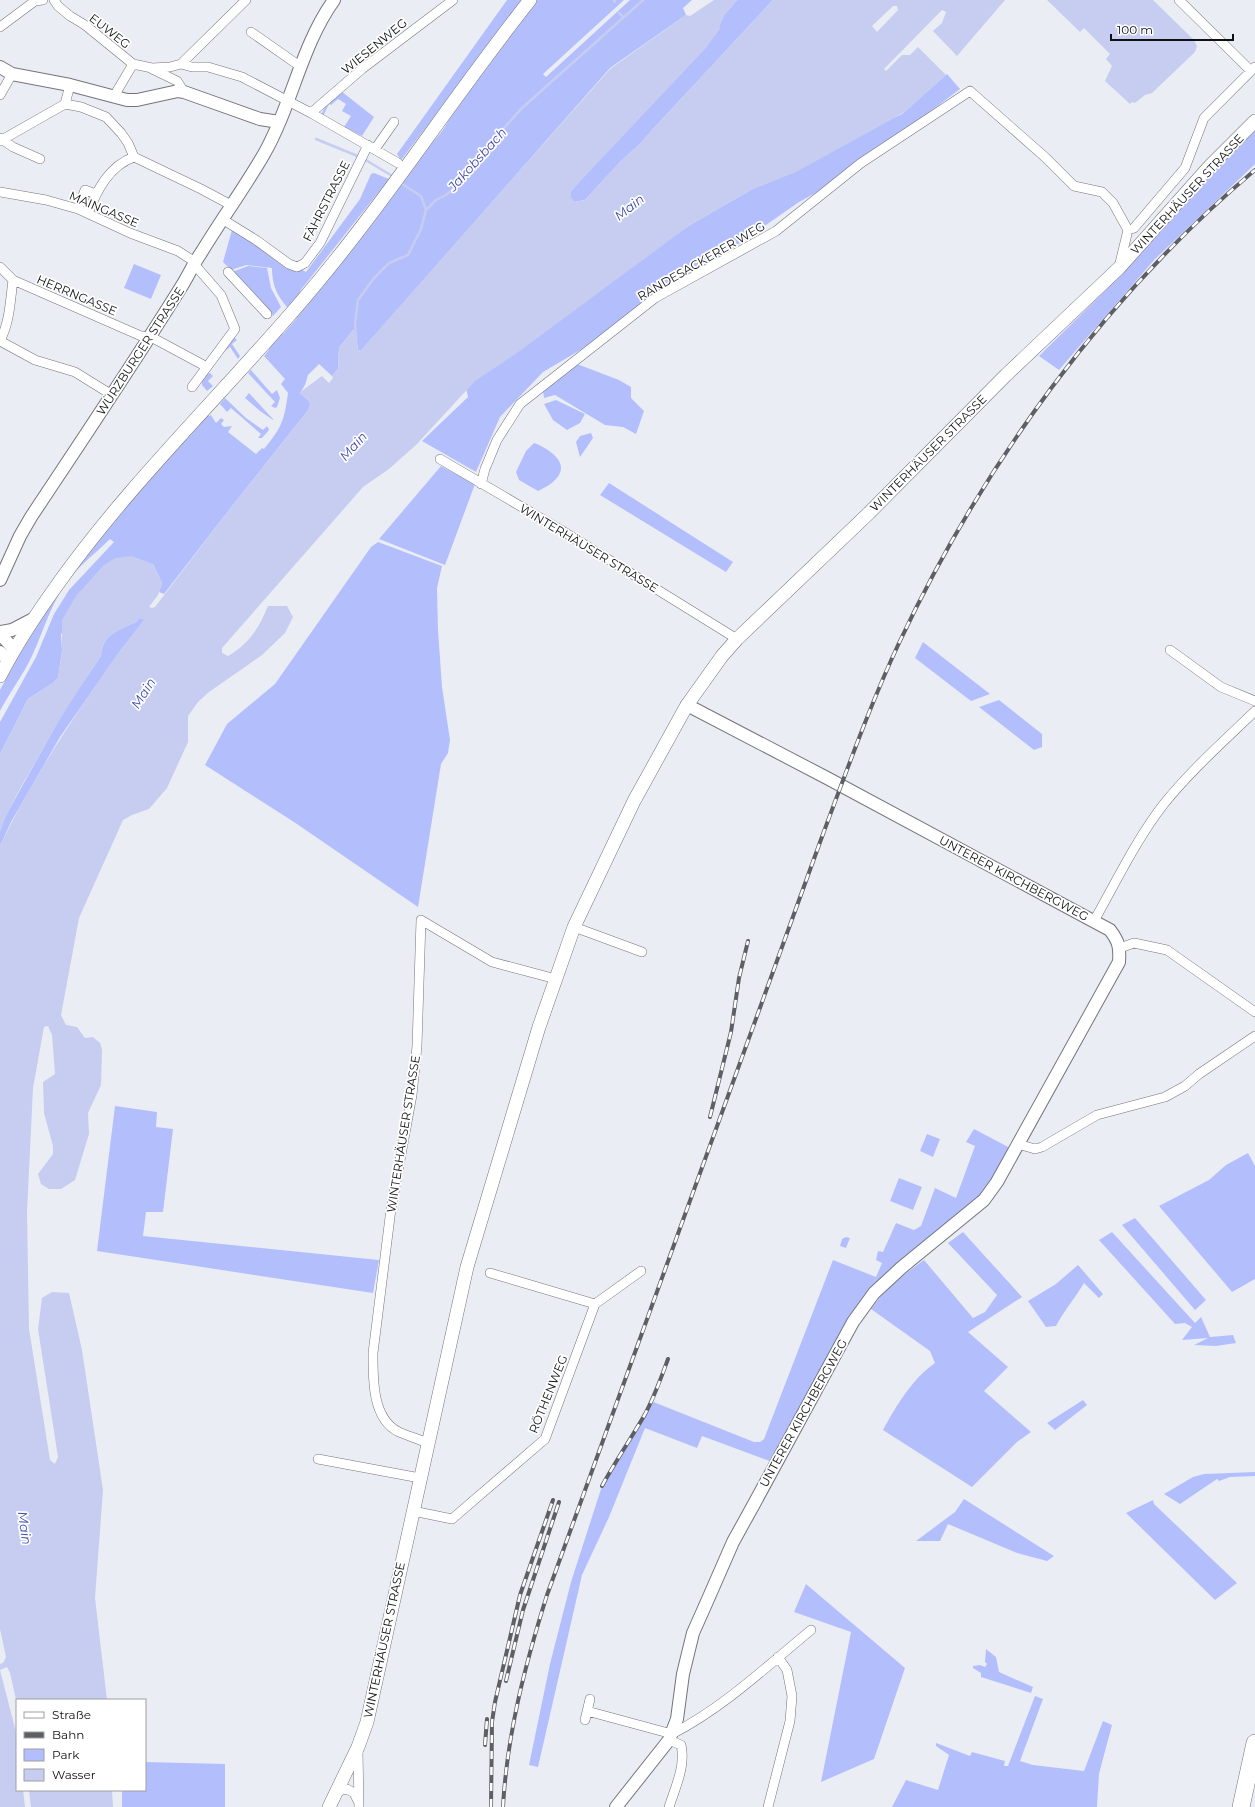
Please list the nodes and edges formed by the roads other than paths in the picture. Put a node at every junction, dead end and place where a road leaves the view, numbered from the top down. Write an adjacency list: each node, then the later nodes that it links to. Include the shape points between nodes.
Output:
1 (43, 0): 8 (street, via 35,1)
2 (54, 0): 10 (street, EUWEG, via 70,16)
3 (246, 0): 11 (street)
4 (334, 0): 13 (street, WÜRZBURGER STRASSE)
5 (453, 0): 24 (street, WIESENWEG, via 362,69)
6 (530, 0): 32 (main road)
7 (1178, 0): 15 (street)
8 (0, 27)
9 (251, 32): 13 (street)
10 (133, 64): 14 (street); 21 (street, via 117,91)
11 (181, 64): 14 (street); 22 (street, via 208,67 242,77)
12 (0, 67): 16 (street)
13 (301, 67): 22 (street, WÜRZBURGER STRASSE)
14 (152, 68): 19 (street, via 177,81)
15 (1253, 69): 39 (street, via 1204,118 1185,168 1134,228)
16 (12, 74): 17 (street); 20 (street)
17 (70, 85): 21 (street); 23 (street)
18 (970, 91): 39 (street, WINTERHÄUSER STRASSE, via 1074,186 1102,192 1113,203); 52 (street, RANDESACKERER WEG, via 861,163 776,231 655,298 520,404 497,440)
19 (184, 92): 21 (street, via 178,91 138,100); 26 (street, via 253,117)
20 (0, 95)
21 (117, 98)
22 (288, 102): 24 (street); 26 (street, WÜRZBURGER STRASSE)
23 (65, 104): 28 (street); 30 (street, via 106,117 121,133)
24 (312, 113): 29 (street)
25 (1255, 120): 42 (main road, WINTERHÄUSER STRASSE, via 1209,167)
26 (279, 122): 35 (street, WÜRZBURGER STRASSE, via 264,154)
27 (394, 122): 29 (street)
28 (1, 139): 31 (street)
29 (372, 147): 32 (street); 38 (street, FÄHRSTRASSE, via 362,156 320,243 305,263 297,267)
30 (134, 157): 34 (street, via 117,165); 35 (street)
31 (40, 159)
32 (403, 164): 54 (main road, via 394,183 306,296 148,472 83,549)
33 (0, 192): 36 (street, MAINGASSE)
34 (96, 194): 36 (street, via 85,190); 37 (street)
35 (231, 205): 38 (street, WÜRZBURGER STRASSE)
36 (78, 209): 37 (street, MAINGASSE)
37 (88, 213): 40 (street, MAINGASSE, via 130,234 178,251)
38 (222, 219): 40 (street, WÜRZBURGER STRASSE)
39 (1128, 230): 42 (street, WINTERHÄUSER STRASSE)
40 (194, 263): 46 (street, WÜRZBURGER STRASSE); 48 (street, MAINGASSE, via 222,295 234,329)
41 (0, 267): 44 (street, HERRNGASSE)
42 (1119, 268): 56 (main road, WINTERHÄUSER STRASSE)
43 (228, 272): 45 (street)
44 (13, 280): 46 (street, HERRNGASSE); 47 (street, via 10,312)
45 (267, 314)
46 (148, 337): 48 (street, HERRNGASSE); 50 (street, WÜRZBURGER STRASSE)
47 (0, 341): 50 (street, via 35,360 75,372)
48 (206, 367): 49 (street)
49 (192, 387)
50 (112, 395): 53 (street, WÜRZBURGER STRASSE, via 31,517)
51 (440, 459): 52 (street, WINTERHÄUSER STRASSE)
52 (481, 484): 56 (street, WINTERHÄUSER STRASSE, via 561,530)
53 (0, 580)
54 (33, 619): 55 (street); 58 (main road)
55 (0, 633): 58 (street)
56 (737, 639): 61 (main road, WINTERHÄUSER STRASSE)
57 (1170, 650): 60 (street, via 1222,687)
58 (7, 654): 59 (main road)
59 (0, 676)
60 (1255, 701)
61 (687, 705): 63 (street, UNTERER KIRCHBERGWEG); 64 (main road, WINTERHÄUSER STRASSE, via 634,801)
62 (1255, 711): 63 (street, via 1163,805)
63 (1094, 921): 65 (street, UNTERER KIRCHBERGWEG, via 1110,930)
64 (574, 927): 66 (street); 67 (main road, WINTERHÄUSER STRASSE)
65 (1120, 948): 68 (street, via 1134,943 1166,950); 70 (street, UNTERER KIRCHBERGWEG, via 1119,962)
66 (642, 952)
67 (556, 980): 74 (main road, WINTERHÄUSER STRASSE, via 539,1027 467,1267); 74 (street, WINTERHÄUSER STRASSE, via 492,962 421,920 417,1046 391,1209 373,1368 377,1400 388,1423 399,1432)
68 (1255, 1012)
69 (1255, 1036): 70 (street, via 1185,1086 1165,1097 1097,1115 1042,1147 1035,1149)
70 (1018, 1144): 81 (street, UNTERER KIRCHBERGWEG, via 984,1200 874,1293 853,1322 734,1542 705,1606 692,1637 683,1674 677,1719)
71 (641, 1271): 73 (street)
72 (490, 1273): 73 (street)
73 (595, 1304): 77 (street, RÖTHENWEG, via 545,1439 452,1519)
74 (428, 1443): 76 (main road, WINTERHÄUSER STRASSE)
75 (318, 1459): 76 (street)
76 (420, 1478): 77 (main road, WINTERHÄUSER STRASSE)
77 (413, 1511): 83 (main road, WINTERHÄUSER STRASSE, via 371,1704)
78 (811, 1630): 79 (street)
79 (778, 1657): 81 (street, via 737,1692); 89 (street, via 787,1670 792,1696 790,1721)
80 (590, 1699): 81 (street, via 586,1716)
81 (671, 1737): 87 (street); 88 (street, via 681,1746 683,1754 680,1775)
82 (1255, 1743): 90 (highway)
83 (358, 1747): 84 (main road); 85 (street, WINTERHÄUSER STRASSE)
84 (338, 1791): 85 (street, WINTERHÄUSER STRASSE, via 347,1789 354,1793); 86 (main road)
85 (359, 1805)
86 (328, 1807)
87 (616, 1807)
88 (669, 1807)
89 (768, 1807)
90 (1241, 1807)

